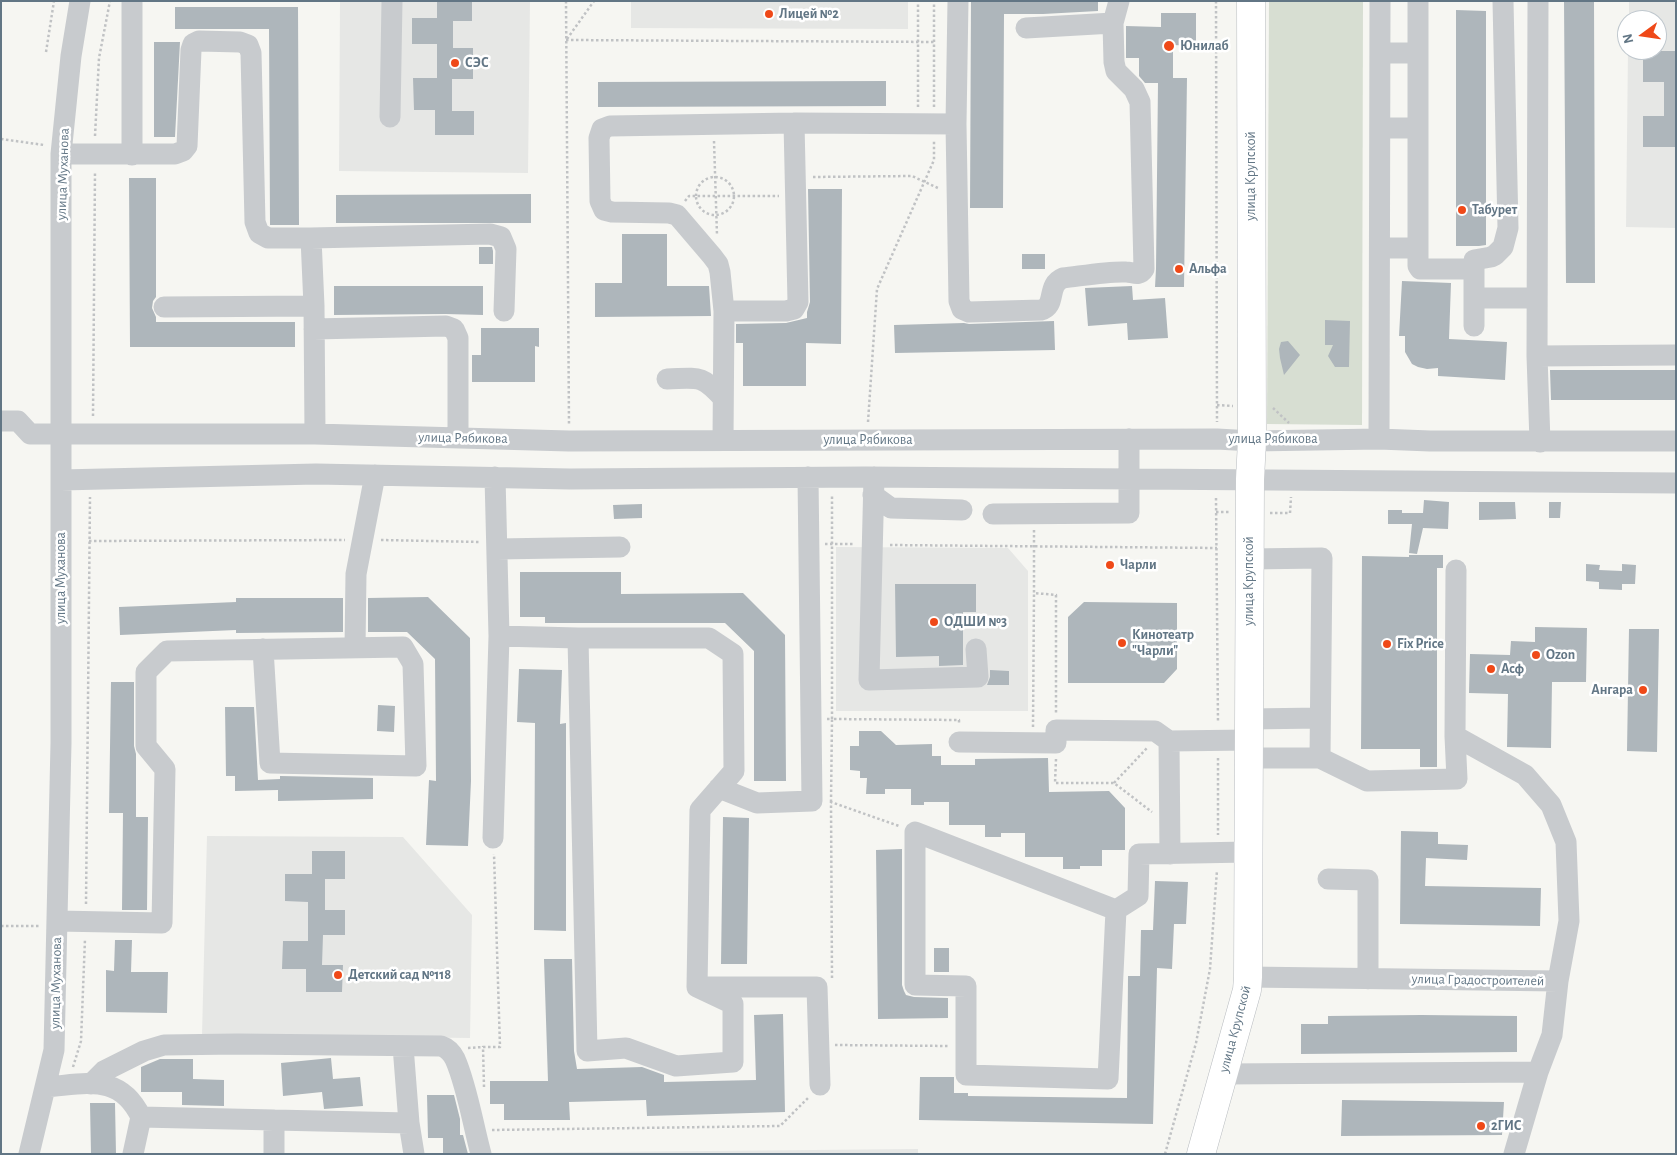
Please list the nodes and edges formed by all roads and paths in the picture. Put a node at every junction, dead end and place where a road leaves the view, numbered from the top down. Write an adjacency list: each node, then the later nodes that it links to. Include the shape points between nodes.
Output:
1 (54, 1): 23 (path)
2 (80, 1): 34 (street, улица Муханова)
3 (110, 1): 35 (path, via 99,58)
4 (392, 1): 26 (street)
5 (566, 1): 20 (path)
6 (594, 1): 20 (path)
7 (918, 1): 21 (path)
8 (934, 1): 22 (path)
9 (958, 1): 30 (street)
10 (1119, 1): 18 (street)
11 (1216, 1): 70 (path)
12 (1251, 1): 74 (main road, улица Крупской)
13 (1380, 1): 24 (street)
14 (1418, 1): 25 (street)
15 (1503, 1): 50 (street, via 1508,228 1502,247 1491,257 1474,260)
16 (1538, 1): 60 (street)
17 (132, 3): 36 (street)
18 (1113, 23): 19 (street); 43 (street, via 1116,71 1138,95 1140,102 1142,273 1063,278 1057,281 1050,304 1041,310 969,312 962,309 959,301)
19 (1026, 28)
20 (566, 40): 21 (path); 73 (path)
21 (918, 42): 22 (path); 29 (path)
22 (934, 42): 29 (path)
23 (46, 52)
24 (1380, 53): 25 (street); 31 (street)
25 (1418, 53): 32 (street)
26 (390, 117)
27 (794, 123): 28 (street); 29 (street); 39 (street)
28 (714, 124): 37 (path); 44 (street, via 610,126 602,130 599,138 600,201 604,210)
29 (926, 124): 30 (street); 38 (path, via 934,160)
30 (956, 124): 43 (street)
31 (1380, 128): 32 (street); 48 (street)
32 (1418, 128): 49 (street)
33 (1, 139): 34 (path)
34 (61, 150): 35 (street); 64 (street, улица Муханова)
35 (95, 154): 36 (street); 65 (path)
36 (132, 155): 47 (street, via 183,151 187,146 193,44 199,41 240,42 248,46 251,53 255,222 259,233 268,238)
37 (715, 176): 40 (path, via 702,181); 41 (path); 42 (path, via 727,180)
38 (924, 182): 39 (path, via 912,176); 43 (path); 72 (path, via 877,289)
39 (795, 186): 42 (path); 56 (street, via 798,302 794,309 786,311)
40 (696, 196): 41 (path); 44 (path, via 688,196); 45 (path, via 703,211)
41 (716, 196): 42 (path); 45 (path)
42 (734, 196): 45 (path, via 728,210)
43 (957, 197)
44 (677, 215): 56 (street, via 718,264)
45 (716, 215): 46 (path)
46 (717, 235)
47 (311, 238): 53 (street); 55 (street, via 490,234 501,237 506,249)
48 (1380, 248): 49 (street); 68 (street)
49 (1417, 248): 50 (street, via 1420,269)
50 (1474, 269): 51 (street)
51 (1474, 298): 52 (street); 57 (street)
52 (1532, 298)
53 (314, 306): 54 (street); 58 (street)
54 (164, 307)
55 (504, 311)
56 (724, 311): 62 (street)
57 (1474, 326)
58 (314, 329): 66 (street); 67 (street, via 446,326 454,329 458,338)
59 (1676, 355): 60 (street)
60 (1537, 356): 76 (street)
61 (666, 379): 62 (street, via 699,378 711,384)
62 (723, 398): 71 (street)
63 (1, 421): 64 (street, улица Рябикова, via 18,420 30,434)
64 (61, 434): 65 (street, улица Рябикова); 84 (street, улица Муханова)
65 (93, 434): 66 (street, улица Рябикова)
66 (315, 434): 67 (street, улица Рябикова)
67 (458, 438): 73 (street, улица Рябикова)
68 (1379, 438): 74 (street, улица Рябикова); 76 (street, улица Рябикова)
69 (1129, 439): 70 (street, улица Рябикова); 72 (street, улица Рябикова); 80 (street)
70 (1217, 439): 74 (street, улица Рябикова)
71 (723, 440): 72 (street, улица Рябикова); 73 (street, улица Рябикова)
72 (866, 440)
73 (569, 441)
74 (1252, 441): 83 (main road, улица Крупской)
75 (1676, 441): 76 (street, улица Рябикова)
76 (1540, 442)
77 (375, 475): 78 (street); 81 (street); 91 (street)
78 (495, 477): 79 (street); 96 (street)
79 (808, 477): 86 (street); 93 (street)
80 (1129, 478): 82 (street); 86 (street); 90 (street, via 1129,514)
81 (91, 479): 84 (street); 92 (path)
82 (1216, 479): 83 (street); 99 (path)
83 (1250, 479): 85 (street); 100 (main road, улица Крупской)
84 (61, 480): 130 (street, улица Муханова)
85 (1676, 483)
86 (873, 486): 88 (street, via 891,508); 95 (street)
87 (832, 492): 94 (path)
88 (962, 510)
89 (993, 514): 90 (street)
90 (1034, 514): 97 (path)
91 (362, 540): 92 (path); 96 (path); 105 (street, via 356,574)
92 (89, 541): 129 (path)
93 (809, 544): 94 (path); 109 (street)
94 (832, 544): 95 (path); 109 (path)
95 (872, 544): 97 (path); 106 (street, via 869,680 978,677)
96 (497, 546): 98 (street); 103 (street)
97 (1034, 546): 99 (path); 102 (path)
98 (620, 547)
99 (1217, 548): 114 (path)
100 (1249, 559): 108 (street, via 1322,558); 113 (main road, улица Крупской)
101 (1456, 570): 110 (street)
102 (1034, 594): 111 (path, via 1056,595); 116 (path)
103 (498, 636): 104 (street); 123 (street)
104 (578, 638): 119 (street, via 709,638 733,654 734,770); 135 (street, via 587,1051 626,1048 676,1066 733,1062 733,1004)
105 (355, 648): 107 (street); 107 (street, via 403,647 413,664 416,766 270,763)
106 (976, 649)
107 (263, 650): 129 (street, via 167,651 146,672 146,746 165,769 162,923)
108 (1320, 718): 113 (street); 117 (street)
109 (821, 719): 115 (path, via 959,720); 120 (street); 120 (path)
110 (1455, 736): 117 (street, via 1457,779 1367,781); 134 (street, via 1525,775 1551,805 1566,842 1569,921)
111 (1056, 737): 112 (street, via 1155,731); 116 (street); 118 (path, via 1055,783)
112 (1164, 737): 114 (street); 118 (path); 121 (street)
113 (1249, 739): 114 (street); 117 (street); 124 (main road, улица Крупской)
114 (1218, 740): 125 (path)
115 (959, 742): 116 (street)
116 (1033, 743)
117 (1320, 758)
118 (1114, 783): 121 (path)
119 (719, 788): 120 (street, via 757,803); 135 (street, via 700,810)
120 (822, 801): 122 (path); 136 (path, via 833,978)
121 (1170, 825): 126 (street)
122 (915, 832): 128 (street); 139 (street, via 915,985 966,986)
123 (493, 838): 146 (path, via 500,1047 483,1047)
124 (1248, 852): 125 (street); 132 (main road, улица Крупской)
125 (1218, 853): 126 (street); 156 (path, via 1210,969 1196,1043)
126 (1170, 854): 128 (street, via 1139,854 1138,896)
127 (1328, 879): 133 (street, via 1368,880)
128 (1116, 910): 139 (street, via 1108,1079 966,1075)
129 (85, 921): 130 (street); 144 (path, via 81,1040)
130 (57, 924): 131 (path); 145 (street, улица Муханова, via 54,1050)
131 (1, 926)
132 (1248, 977): 133 (street, улица Градостроителей); 141 (main road, улица Крупской)
133 (1368, 979): 134 (street, улица Градостроителей)
134 (1558, 981): 140 (street, улица Градостроителей, via 1552,1035)
135 (697, 987): 136 (street)
136 (817, 987): 137 (street)
137 (819, 1045): 139 (path); 143 (street)
138 (403, 1046): 142 (street, via 164,1045 104,1071); 149 (street); 155 (street, via 447,1048 454,1058 464,1088)
139 (966, 1046)
140 (1538, 1072): 141 (street); 158 (street, улица Градостроителей)
141 (1223, 1074): 157 (main road, улица Крупской)
142 (91, 1084): 144 (street); 147 (street, via 113,1087 122,1092)
143 (820, 1085): 150 (path, via 780,1126)
144 (68, 1086): 145 (street)
145 (46, 1087): 151 (street, улица Муханова)
146 (484, 1093)
147 (141, 1117): 148 (street); 152 (street)
148 (274, 1120): 149 (street); 153 (street)
149 (409, 1123): 154 (street)
150 (485, 1130)
151 (29, 1154)
152 (133, 1154)
153 (274, 1154)
154 (414, 1154)
155 (481, 1154)
156 (1165, 1154)
157 (1201, 1154)
158 (1514, 1154)

